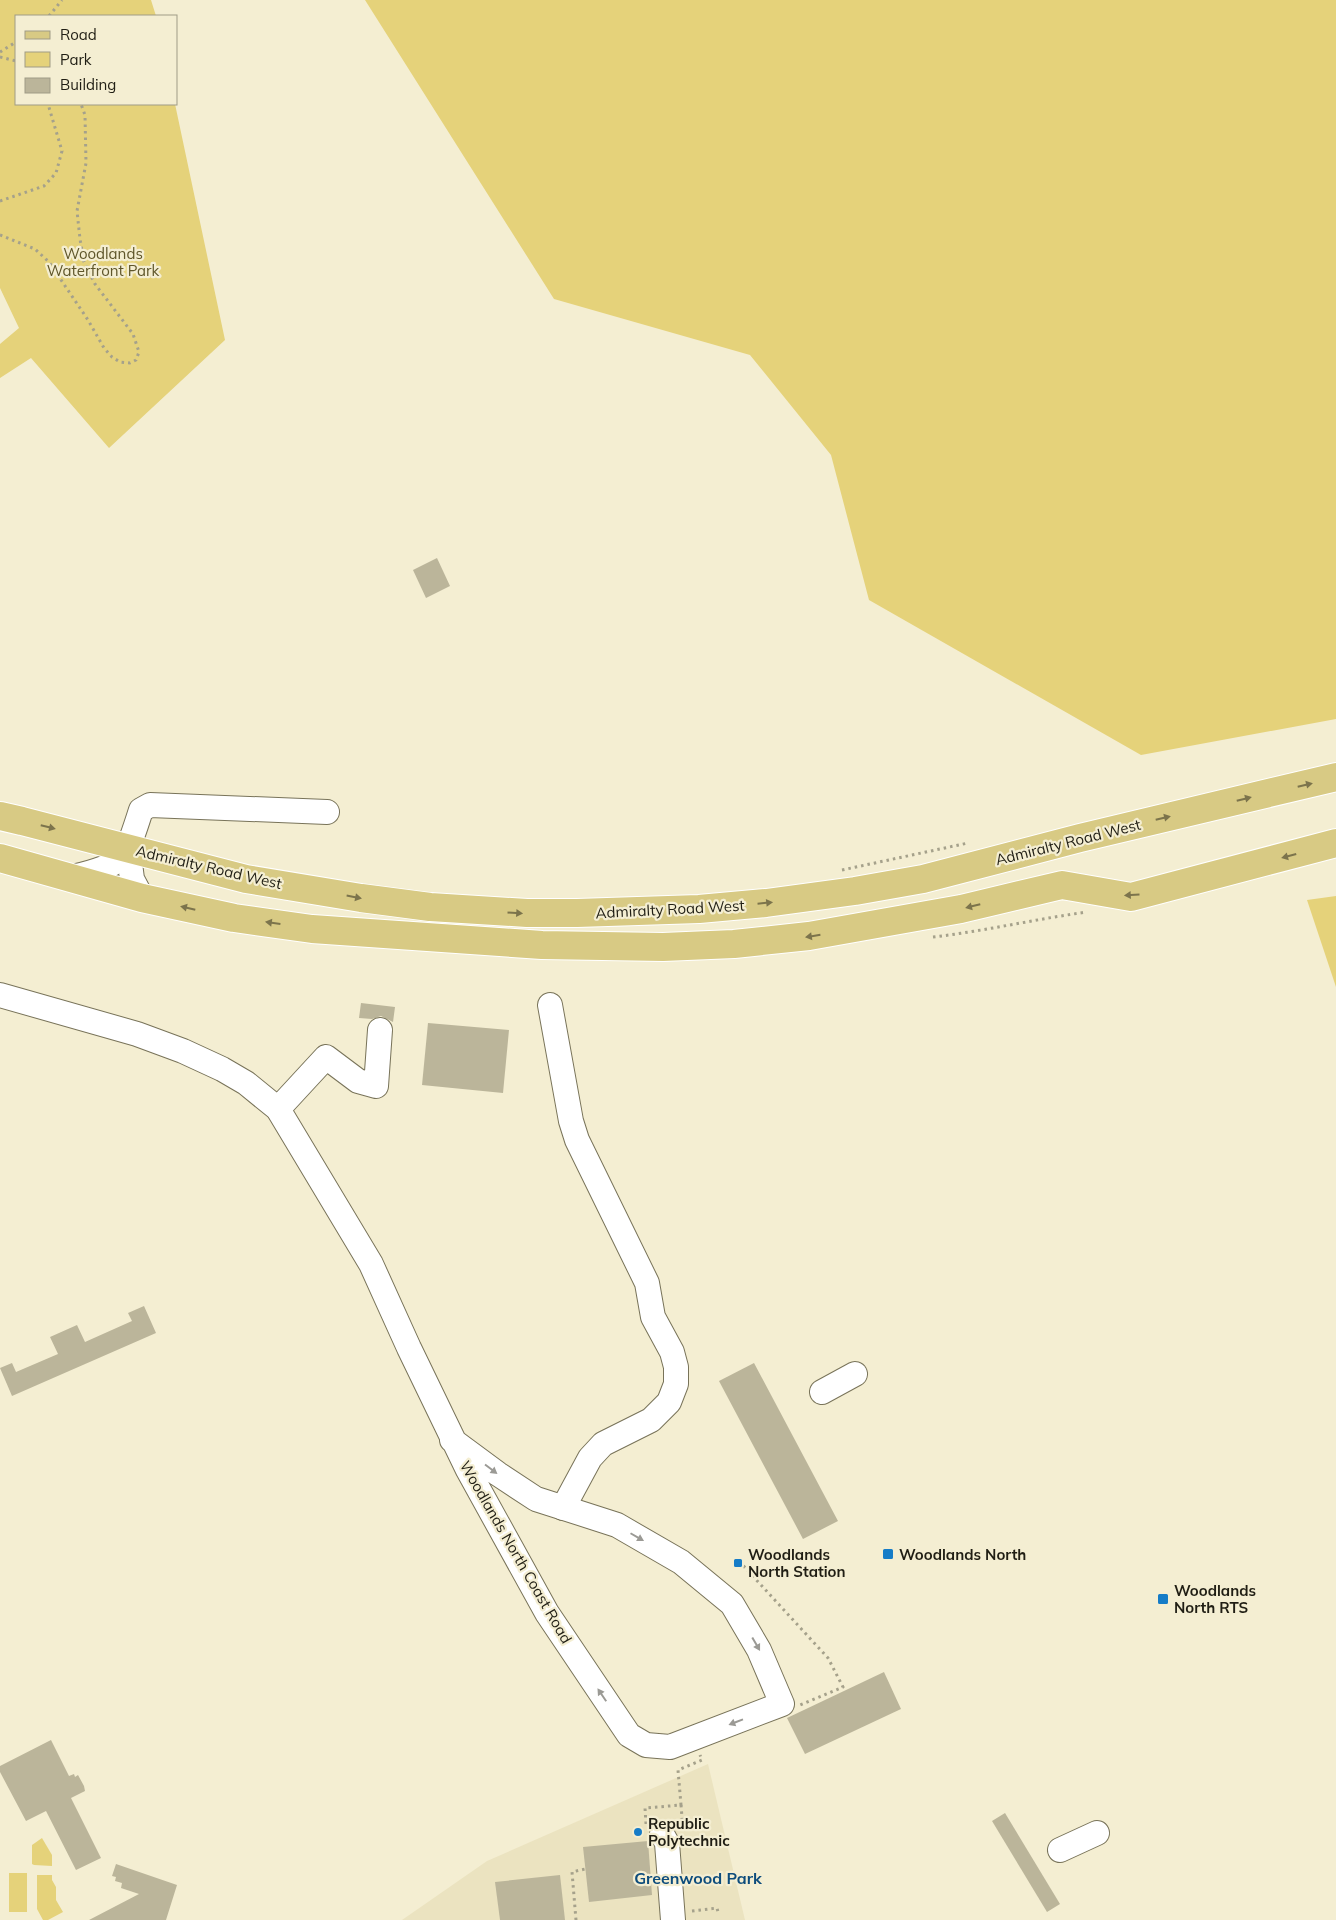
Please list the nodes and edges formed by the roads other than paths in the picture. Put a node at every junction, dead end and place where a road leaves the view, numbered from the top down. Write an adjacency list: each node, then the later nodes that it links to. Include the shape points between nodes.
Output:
1 (1336, 777): 5 (main road, Admiralty Road West, one-way to 1, via 246,879 430,907 527,913 700,909 845,893 923,879)
2 (327, 812): 5 (street, via 150,805 141,810)
3 (0, 816): 5 (main road, Admiralty Road West, one-way to 5)
4 (1336, 843): 8 (main road, one-way to 8, via 1131,897 1062,885 961,909 809,936 734,944 662,947 542,945 312,929 234,918)
5 (128, 848): 7 (street, via 118,861 103,870); 8 (street, via 132,879)
6 (0, 858): 7 (main road)
7 (73, 877): 8 (main road)
8 (142, 898)
9 (0, 995): 12 (street, Woodlands North Coast Road, via 137,1034 183,1051 246,1083)
10 (550, 1005): 16 (street, via 577,1140 647,1283 654,1317 676,1367 676,1384 669,1402 651,1420 603,1444 590,1458)
11 (380, 1030): 12 (street, via 376,1086 358,1081 326,1057)
12 (278, 1109): 15 (street, Woodlands North Coast Road, via 371,1264)
13 (855, 1374): 14 (street)
14 (822, 1392)
15 (452, 1440): 16 (street, Woodlands North Coast Road, one-way to 16, via 536,1499); 16 (street, Woodlands North Coast Road, one-way to 15, via 617,1525 681,1562 732,1604 760,1650 782,1704 670,1747 646,1744 629,1735 547,1612)
16 (564, 1508)
17 (1097, 1833): 19 (street)
18 (662, 1834): 20 (street, via 666,1843)
19 (1060, 1850)
20 (673, 1920)

